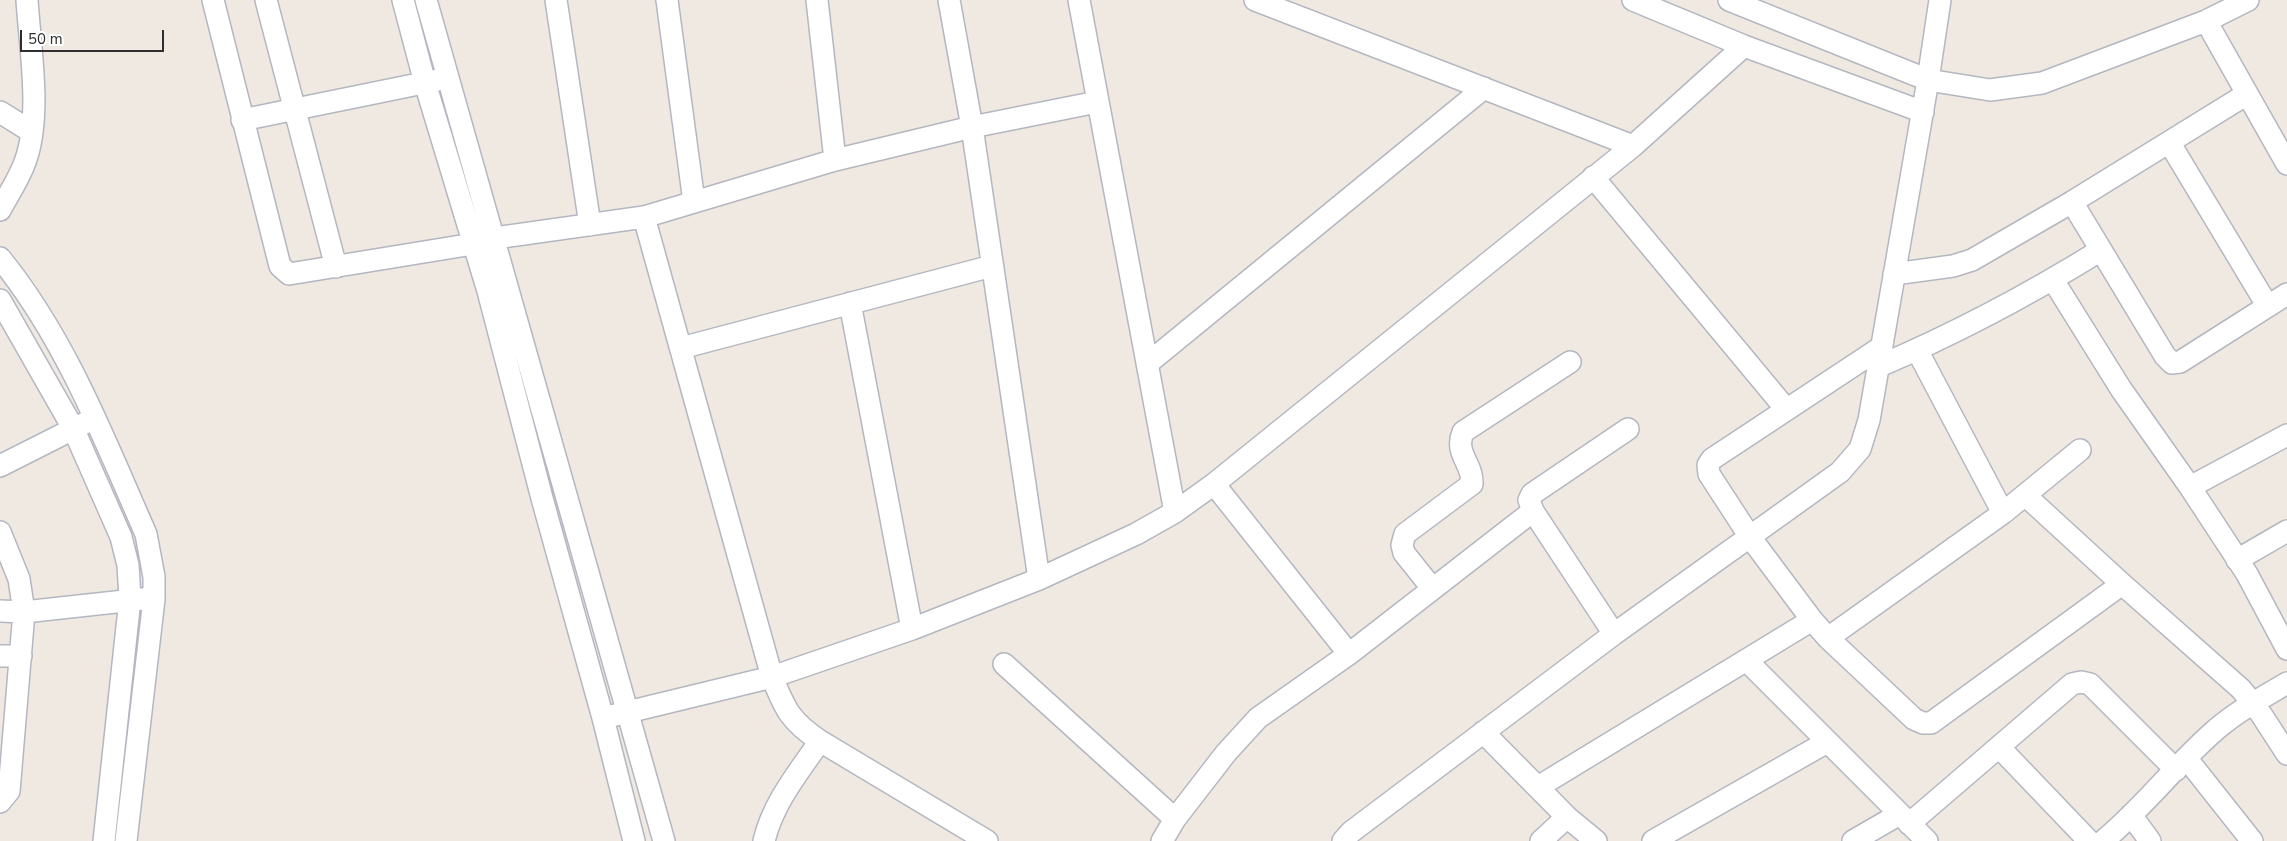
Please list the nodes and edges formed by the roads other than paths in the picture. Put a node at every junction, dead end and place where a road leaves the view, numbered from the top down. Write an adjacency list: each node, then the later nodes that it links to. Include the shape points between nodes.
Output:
1 (27, 0): 30 (street, via 34,109)
2 (213, 0): 28 (street)
3 (266, 0): 25 (street)
4 (403, 0): 21 (street)
5 (426, 0): 19 (street)
6 (556, 0): 40 (street)
7 (668, 0): 36 (street)
8 (817, 0): 33 (street)
9 (950, 0): 29 (street)
10 (1079, 0): 24 (street)
11 (1255, 0): 22 (street)
12 (1634, 0): 18 (street)
13 (1729, 0): 16 (street)
14 (1940, 0): 20 (street)
15 (2248, 0): 17 (street)
16 (1762, 6): 20 (street)
17 (2206, 21): 20 (street, via 2042,84 1990,90); 23 (street)
18 (1744, 46): 27 (street); 32 (street)
19 (448, 77): 21 (street); 41 (street)
20 (1928, 80): 27 (street)
21 (425, 83): 25 (street); 42 (street)
22 (1484, 88): 32 (street); 57 (street)
23 (2247, 94): 31 (street); 34 (street)
24 (1097, 102): 29 (street); 57 (street)
25 (296, 108): 28 (street); 46 (street)
26 (0, 112): 30 (street)
27 (1923, 112): 47 (street)
28 (242, 120): 46 (street, via 280,266 289,274)
29 (972, 127): 33 (street); 45 (street)
30 (32, 132): 38 (street, via 25,162)
31 (2169, 142): 37 (street); 52 (street)
32 (1634, 146): 35 (street)
33 (835, 160): 36 (street)
34 (2287, 164)
35 (1593, 177): 58 (street); 65 (street)
36 (694, 202): 39 (street)
37 (2072, 202): 43 (street); 47 (street, via 1972,260 1953,266)
38 (0, 210)
39 (644, 216): 40 (street); 53 (street)
40 (590, 225): 41 (street)
41 (495, 238): 42 (street); 94 (street)
42 (473, 244): 46 (street); 95 (street)
43 (2101, 250): 48 (street); 52 (street, via 2172,363 2180,362)
44 (0, 258): 59 (street, via 24,287 80,384)
45 (992, 266): 51 (street); 75 (street)
46 (336, 267)
47 (1894, 274): 55 (street)
48 (2053, 280): 54 (street); 66 (street, via 2121,389)
49 (2287, 294): 52 (street)
50 (0, 300): 60 (street)
51 (850, 303): 53 (street); 83 (street)
52 (2267, 306)
53 (681, 348): 91 (street)
54 (1917, 350): 55 (street); 70 (street)
55 (1879, 358): 58 (street); 73 (street, via 1870,420 1860,449 1840,472)
56 (1570, 362): 77 (street, via 1464,432 1460,450 1472,475 1472,484 1405,534 1402,544 1404,552)
57 (1147, 364): 69 (street)
58 (1786, 409): 73 (street, via 1712,459 1708,465 1709,474)
59 (96, 419): 60 (street); 79 (street, via 146,534 154,577)
60 (73, 428): 64 (street); 78 (street, via 121,537 128,565)
61 (1628, 429): 68 (street, via 1532,494 1529,500)
62 (2287, 435): 66 (street)
63 (2080, 450): 67 (street)
64 (0, 466)
65 (1214, 484): 69 (street); 87 (street)
66 (2190, 487): 74 (street)
67 (2026, 496): 70 (street); 76 (street)
68 (1533, 511): 77 (street); 84 (street)
69 (1175, 512): 75 (street)
70 (2003, 513): 85 (street)
71 (2287, 531): 74 (street)
72 (0, 532): 81 (street, via 19,579)
73 (1750, 537): 82 (street); 84 (street)
74 (2238, 560): 86 (street)
75 (1039, 579): 83 (street)
76 (2122, 584): 85 (street, via 1931,723 1914,719); 93 (street)
77 (1432, 588): 87 (street)
78 (130, 599): 79 (street); 81 (street); 109 (street)
79 (154, 599): 110 (street)
80 (0, 611): 81 (street)
81 (24, 612): 88 (street)
82 (1812, 620): 85 (street); 89 (street)
83 (912, 629): 91 (street)
84 (1614, 634): 96 (street)
85 (1828, 638)
86 (2287, 649)
87 (1349, 654): 107 (street, via 1258,718 1226,753)
88 (10, 656): 102 (street)
89 (1746, 660): 98 (street); 103 (street)
90 (1004, 664): 107 (street)
91 (772, 677): 94 (street); 97 (street, via 794,721)
92 (2287, 684): 93 (street)
93 (2253, 703): 100 (street); 101 (street, via 2210,735)
94 (628, 712): 95 (street); 112 (street)
95 (604, 718): 111 (street)
96 (1483, 732): 103 (street); 116 (street)
97 (820, 741): 113 (street, via 776,807); 114 (street)
98 (1827, 742): 108 (street); 119 (street)
99 (1999, 747): 101 (street, via 2072,684 2081,682 2090,684); 108 (street); 122 (street)
100 (2287, 754)
101 (2181, 765): 105 (street); 125 (street)
102 (5, 766): 104 (street, via 9,792)
103 (1538, 787): 106 (street)
104 (0, 802)
105 (2131, 815): 123 (street); 124 (street)
106 (1567, 817): 117 (street); 118 (street)
107 (1175, 819): 115 (street)
108 (1904, 820): 120 (street); 121 (street)
109 (104, 841)
110 (126, 841)
111 (634, 841)
112 (664, 841)
113 (764, 841)
114 (987, 841)
115 (1162, 841)
116 (1343, 841)
117 (1541, 841)
118 (1596, 841)
119 (1653, 841)
120 (1853, 841)
121 (1926, 841)
122 (2089, 841)
123 (2103, 841)
124 (2150, 841)
125 (2252, 841)

